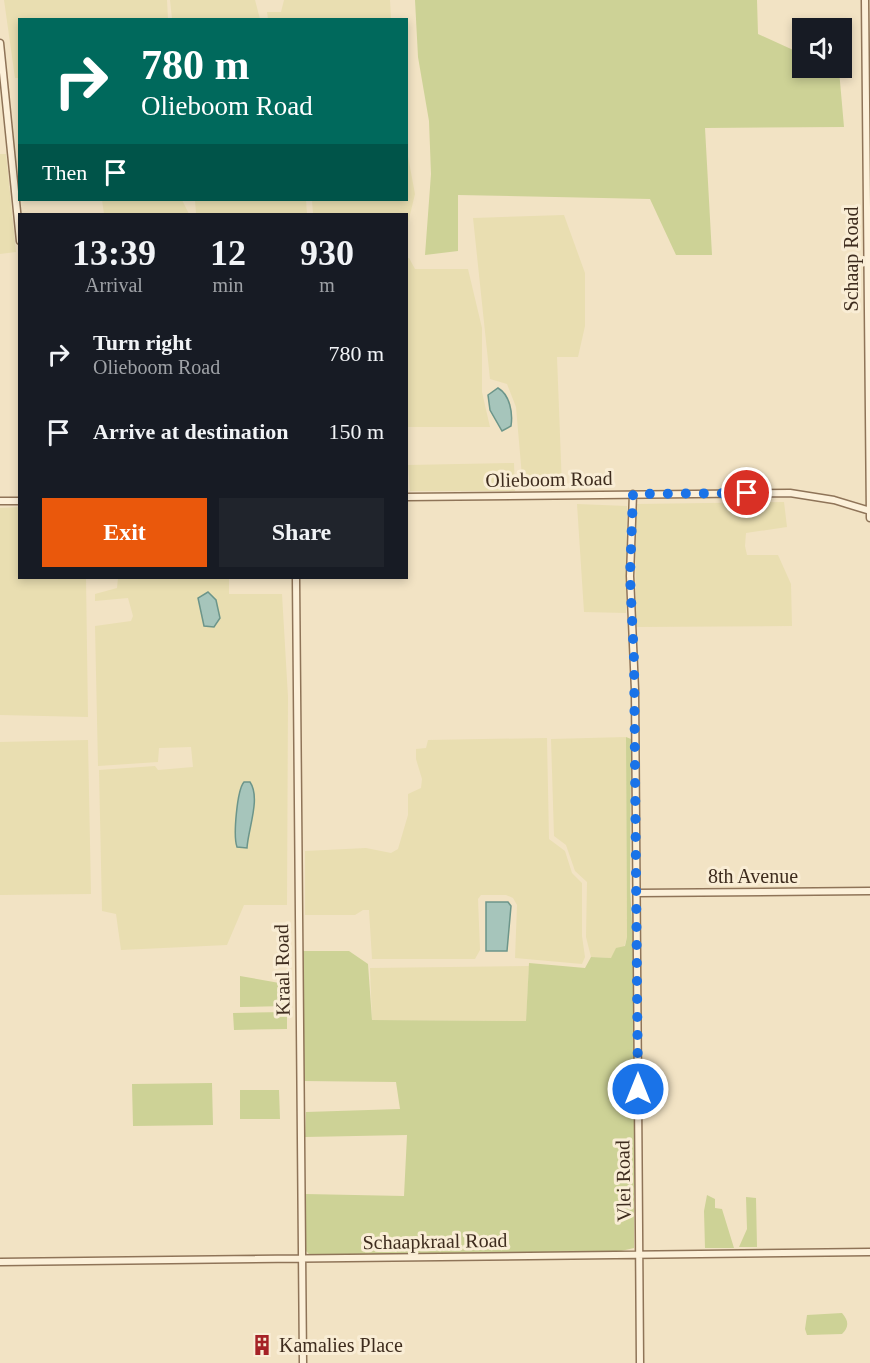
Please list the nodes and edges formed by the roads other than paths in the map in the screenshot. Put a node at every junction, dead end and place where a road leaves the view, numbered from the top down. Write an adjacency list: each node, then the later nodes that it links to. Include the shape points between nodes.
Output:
1 (865, 0): 3 (street, Schaap Road)
2 (0, 43): 5 (street)
3 (868, 49): 4 (street, Schaap Road)
4 (868, 171): 6 (street, Schaap Road)
5 (18, 221)
6 (869, 290): 7 (street, Schaap Road)
7 (869, 410): 12 (street, Schaap Road)
8 (633, 494): 9 (street, Olieboom Road); 12 (street, Olieboom Road, via 790,494 834,500); 16 (street, Vlei Road, via 630,576)
9 (408, 497)
10 (0, 501): 11 (street)
11 (18, 501)
12 (870, 511): 13 (street, Schaap Road)
13 (870, 518)
14 (296, 579): 19 (street, Kraal Road)
15 (870, 891): 16 (street, 8th Avenue)
16 (637, 893): 18 (street, Vlei Road)
17 (870, 1252): 18 (street, Schaapkraal Road)
18 (639, 1255): 19 (street, Schaapkraal Road); 22 (street, Vlei Road)
19 (302, 1258): 20 (street, Schaapkraal Road); 21 (street, Kraal Road)
20 (0, 1262)
21 (303, 1363)
22 (640, 1363)

